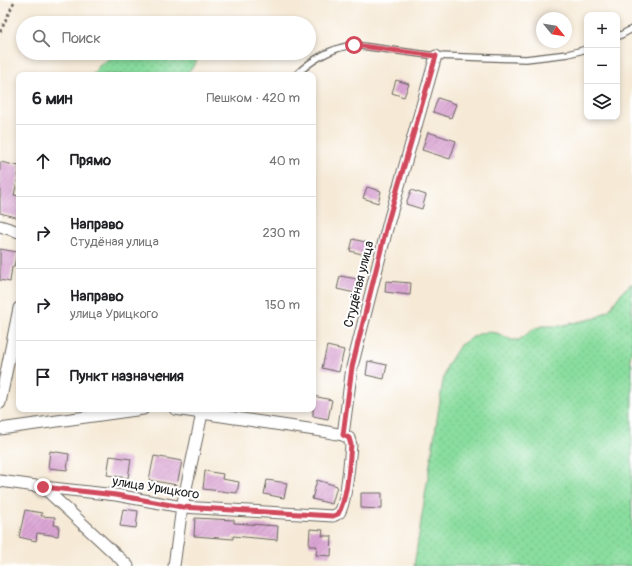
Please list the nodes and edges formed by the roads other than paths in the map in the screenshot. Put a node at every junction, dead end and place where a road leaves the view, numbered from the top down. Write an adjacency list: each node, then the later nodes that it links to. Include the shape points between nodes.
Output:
1 (632, 29): 2 (lane)
2 (620, 35)
3 (584, 50): 4 (lane, via 526,59)
4 (436, 56): 5 (lane, via 354,45 342,46); 16 (street, Студёная улица, via 388,221 352,367)
5 (316, 60)
6 (316, 60): 7 (lane)
7 (299, 72)
8 (0, 226): 9 (street)
9 (16, 231)
10 (16, 323): 11 (street)
11 (0, 403)
12 (122, 412): 15 (street)
13 (202, 412): 19 (street)
14 (208, 412): 16 (street)
15 (0, 429)
16 (343, 435): 19 (street, улица Урицкого, via 349,438 351,445 342,507 338,514 333,516)
17 (0, 481): 18 (street, улица Урицкого)
18 (43, 487): 19 (street, улица Урицкого, via 116,495); 20 (street)
19 (182, 507): 21 (street)
20 (128, 566)
21 (174, 566)

